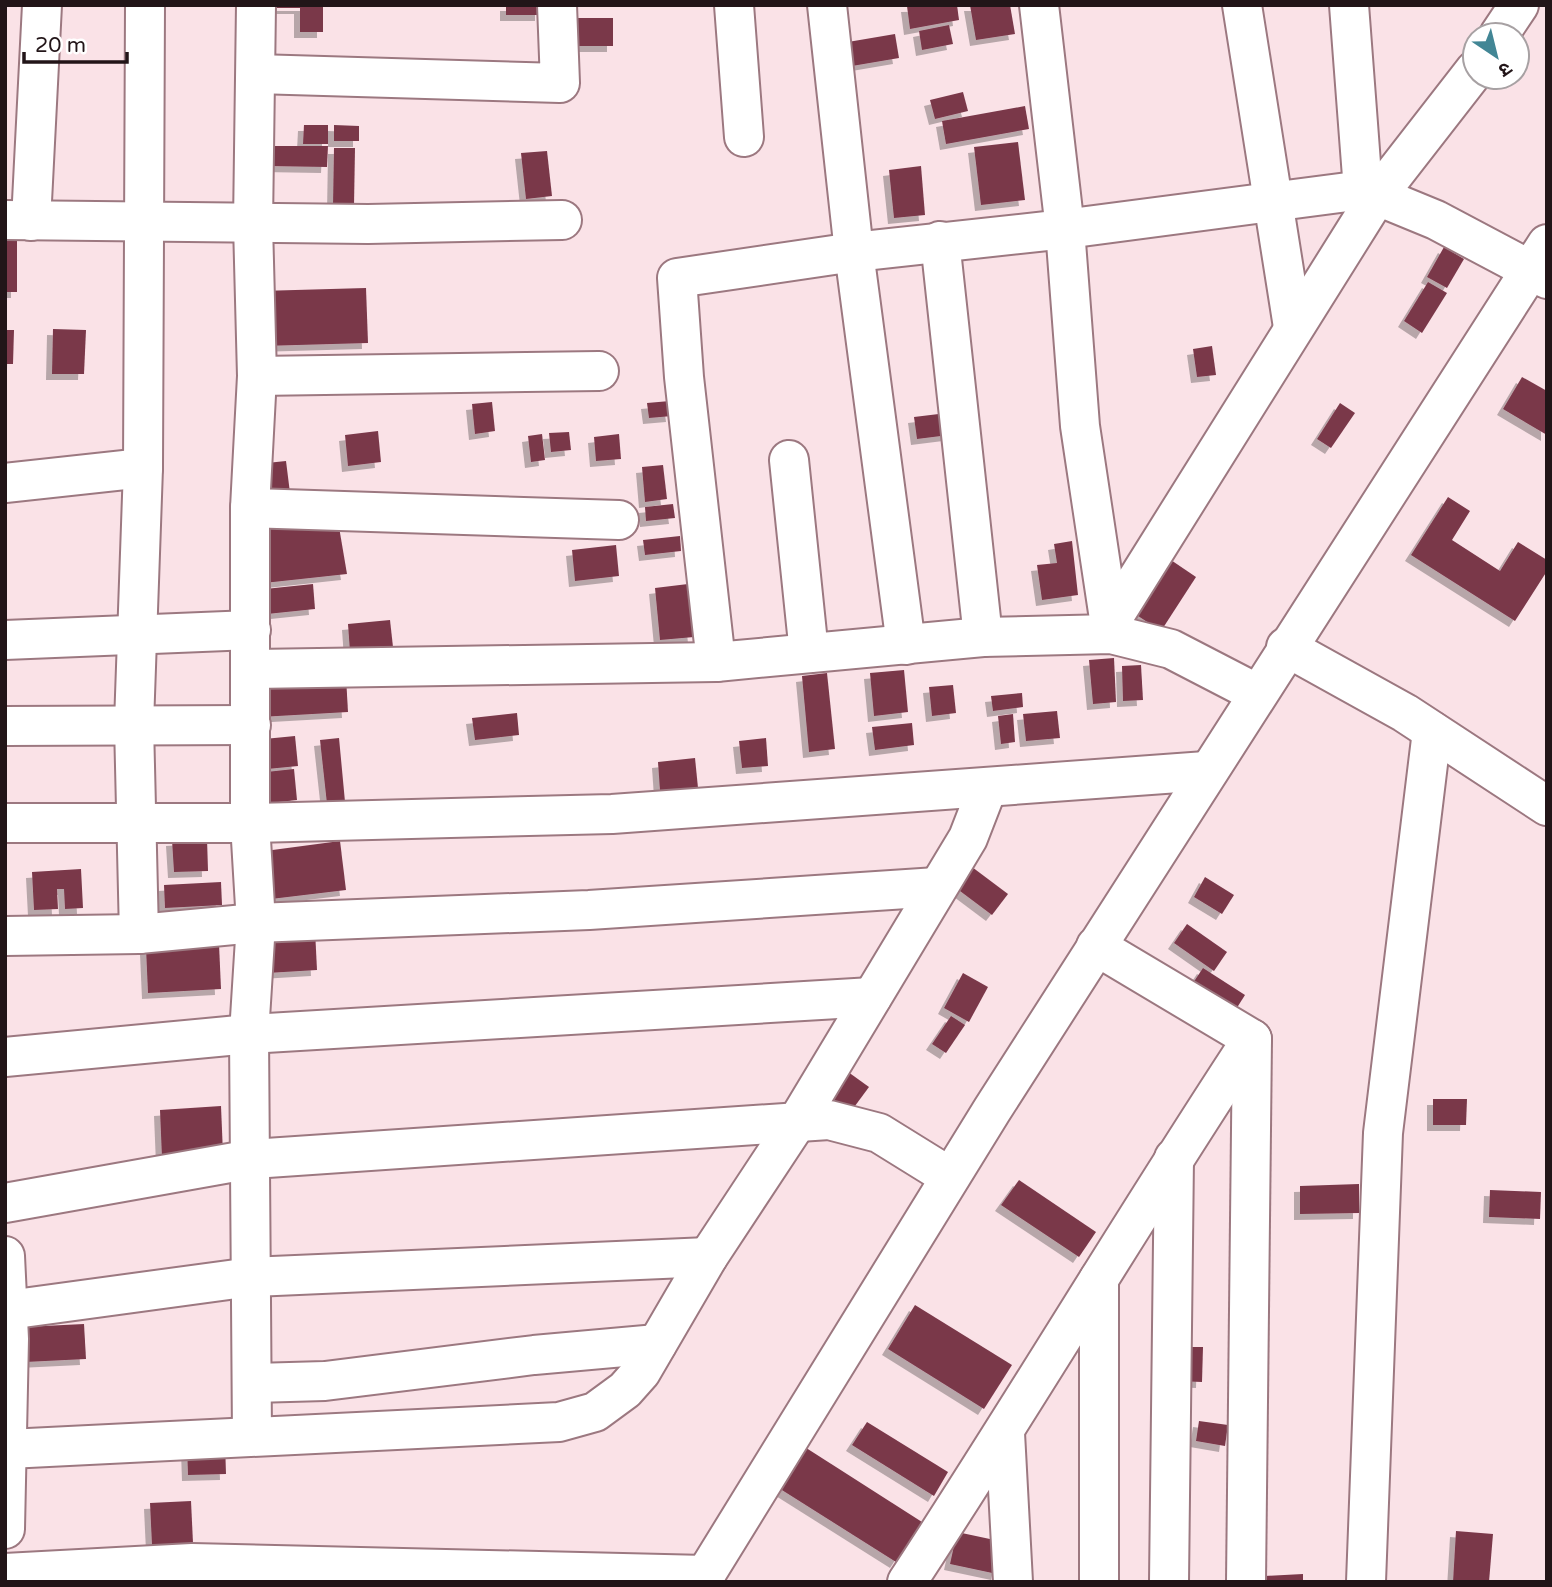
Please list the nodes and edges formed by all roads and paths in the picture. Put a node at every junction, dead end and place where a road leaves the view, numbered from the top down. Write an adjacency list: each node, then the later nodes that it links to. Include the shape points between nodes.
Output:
1 (42, 5): 17 (street)
2 (145, 5): 19 (street)
3 (256, 5): 12 (street)
4 (557, 5): 12 (street, via 560,83)
5 (734, 5): 14 (street)
6 (827, 5): 23 (street)
7 (1039, 5): 21 (street)
8 (1242, 5): 16 (street)
9 (1349, 5): 15 (street)
10 (1519, 5): 11 (street)
11 (1508, 21)
12 (257, 74): 20 (street)
13 (1461, 86): 15 (street)
14 (744, 137)
15 (1370, 193): 16 (street); 24 (street); 25 (street)
16 (1274, 202): 21 (street); 25 (street)
17 (18, 220): 19 (street)
18 (562, 220): 20 (street)
19 (143, 221): 20 (street); 29 (street)
20 (253, 224): 27 (street)
21 (1065, 229): 22 (street); 33 (street, via 1080,426)
22 (940, 241): 23 (street); 36 (street)
23 (854, 252): 38 (street); 41 (street, via 677,278)
24 (1541, 264): 39 (street)
25 (1293, 327): 33 (street)
26 (599, 371): 27 (street)
27 (257, 376): 31 (street)
28 (789, 460): 40 (street)
29 (144, 468): 30 (street); 35 (street)
30 (5, 483)
31 (250, 508): 32 (street); 34 (street)
32 (619, 520)
33 (1111, 628): 36 (street); 43 (street, via 1171,649)
34 (251, 630): 35 (street); 42 (street)
35 (138, 636): 37 (street); 44 (street)
36 (983, 637): 38 (street)
37 (5, 640)
38 (906, 645): 40 (street)
39 (1286, 647): 43 (street); 47 (street)
40 (809, 653): 41 (street)
41 (716, 662): 42 (street)
42 (252, 669): 45 (street)
43 (1256, 693): 48 (street)
44 (134, 724): 45 (street); 46 (street); 52 (street)
45 (251, 725): 53 (street)
46 (5, 726)
47 (1432, 730): 50 (street); 87 (street, via 1383,1133)
48 (1206, 771): 49 (street); 58 (street)
49 (987, 789): 53 (street, via 612,814); 54 (street, via 968,838)
50 (1545, 802)
51 (5, 823): 52 (street)
52 (136, 823): 53 (street); 56 (street)
53 (250, 823): 55 (street)
54 (937, 887): 55 (street, via 589,910); 59 (street)
55 (256, 923): 56 (street); 60 (street)
56 (139, 934): 57 (street)
57 (5, 936)
58 (1096, 946): 61 (street); 66 (street)
59 (872, 997): 60 (street); 63 (street)
60 (249, 1034): 62 (street); 65 (street)
61 (1252, 1039): 64 (street); 86 (street)
62 (5, 1057)
63 (797, 1122): 65 (street); 66 (street, via 829,1120 879,1133); 69 (street)
64 (1174, 1158): 71 (street); 85 (street)
65 (252, 1159): 67 (street); 70 (street)
66 (950, 1177): 81 (street)
67 (5, 1203)
68 (5, 1256): 72 (street)
69 (708, 1257): 70 (street); 73 (street)
70 (251, 1277): 72 (street); 74 (street)
71 (1099, 1279): 75 (street); 84 (street)
72 (8, 1330): 77 (street)
73 (657, 1344): 74 (street, via 325,1381); 76 (street, via 625,1390 595,1412 559,1422)
74 (254, 1383): 76 (street)
75 (1005, 1433): 82 (street); 83 (street)
76 (252, 1436): 77 (street)
77 (8, 1448): 78 (street)
78 (5, 1528)
79 (5, 1573): 80 (street, via 192,1563)
80 (510, 1576): 81 (street)
81 (704, 1578)
82 (908, 1582)
83 (1013, 1582)
84 (1099, 1582)
85 (1169, 1582)
86 (1246, 1582)
87 (1366, 1582)

